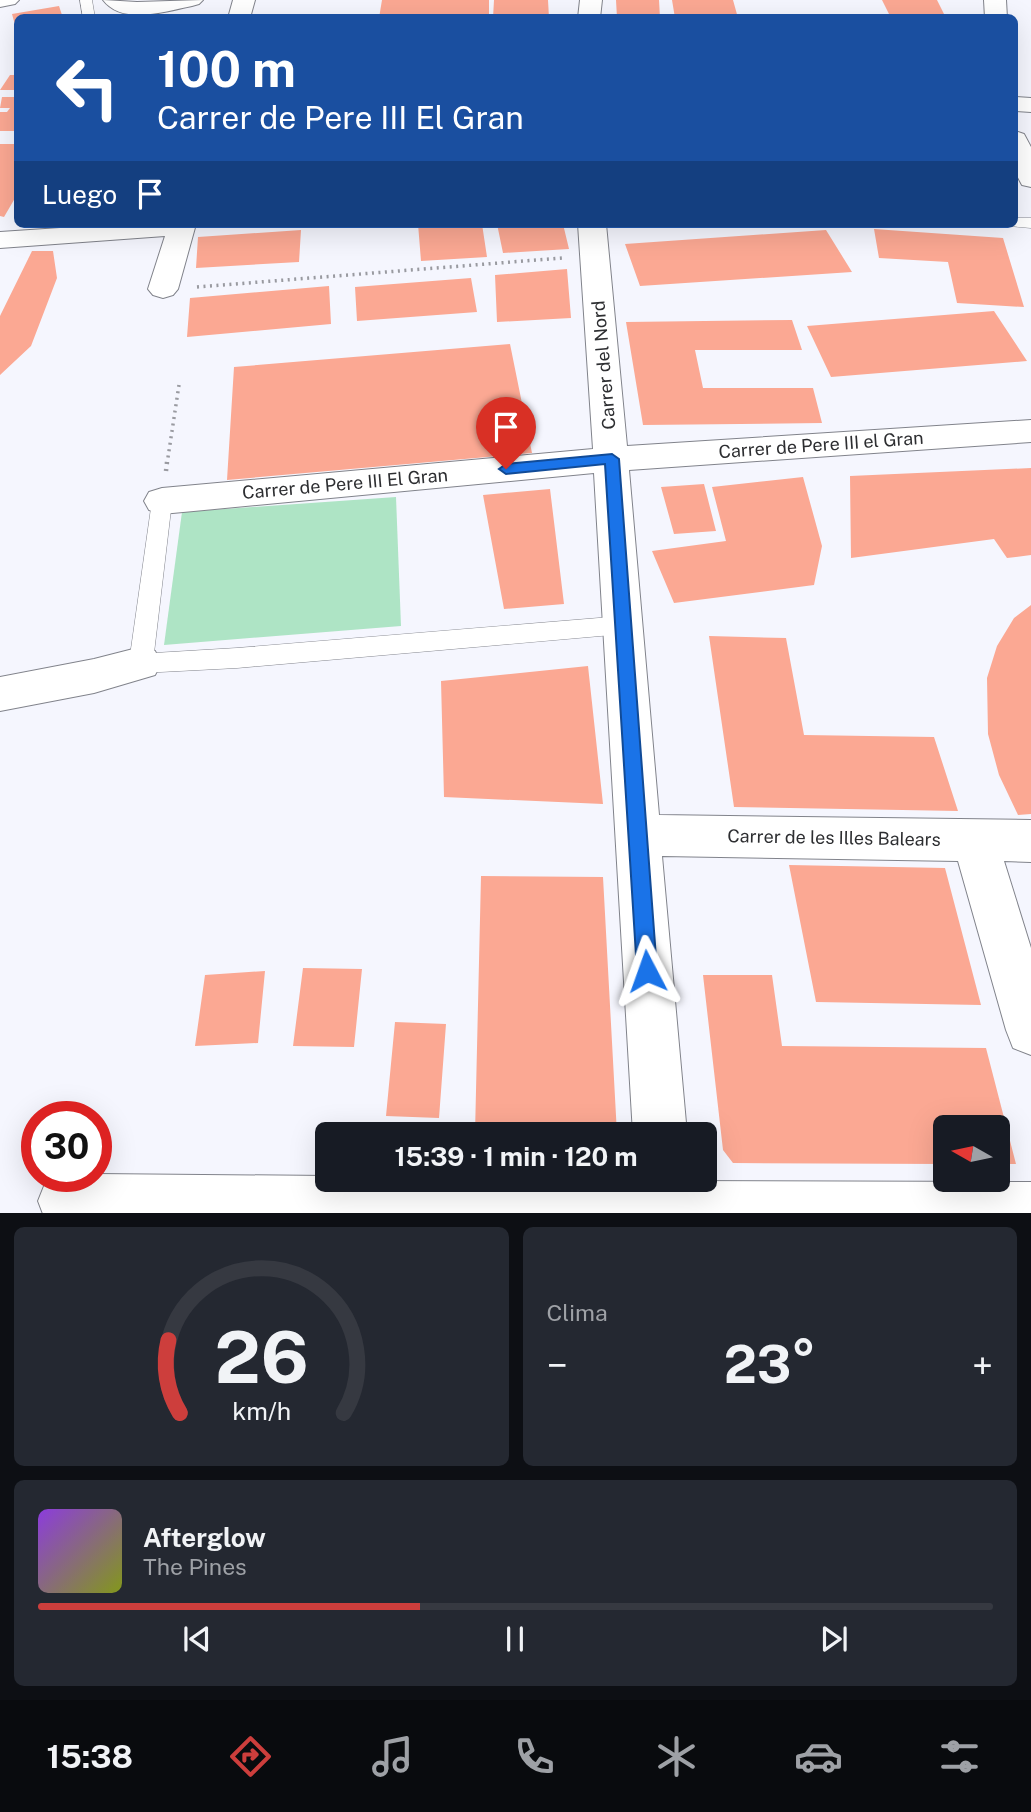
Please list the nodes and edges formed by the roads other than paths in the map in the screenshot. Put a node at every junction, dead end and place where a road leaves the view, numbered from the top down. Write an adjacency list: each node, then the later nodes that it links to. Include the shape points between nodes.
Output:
1 (8, 0): 4 (street)
2 (114, 0): 3 (street, via 130,9)
3 (175, 0)
4 (0, 1)
5 (1018, 146): 6 (street)
6 (1031, 179)
7 (155, 228): 9 (street)
8 (180, 228): 11 (street)
9 (0, 240)
10 (593, 240): 13 (street, Carrer del Nord)
11 (163, 289)
12 (1031, 430): 13 (street, Carrer de Pere III el Gran)
13 (612, 459): 14 (street, Carrer de Pere III El Gran); 15 (street, Carrer del Nord)
14 (162, 501): 16 (lane)
15 (623, 625): 16 (lane); 18 (street, Carrer del Nord)
16 (141, 663): 17 (street)
17 (0, 694)
18 (637, 835): 19 (street, Carrer de les Illes Balears); 22 (street, Carrer del Nord)
19 (975, 840): 20 (street, Carrer de les Illes Balears); 21 (street)
20 (1031, 841)
21 (1031, 1030)
22 (659, 1122)
23 (665, 1200): 24 (street); 25 (street)
24 (59, 1207)
25 (1031, 1210)

